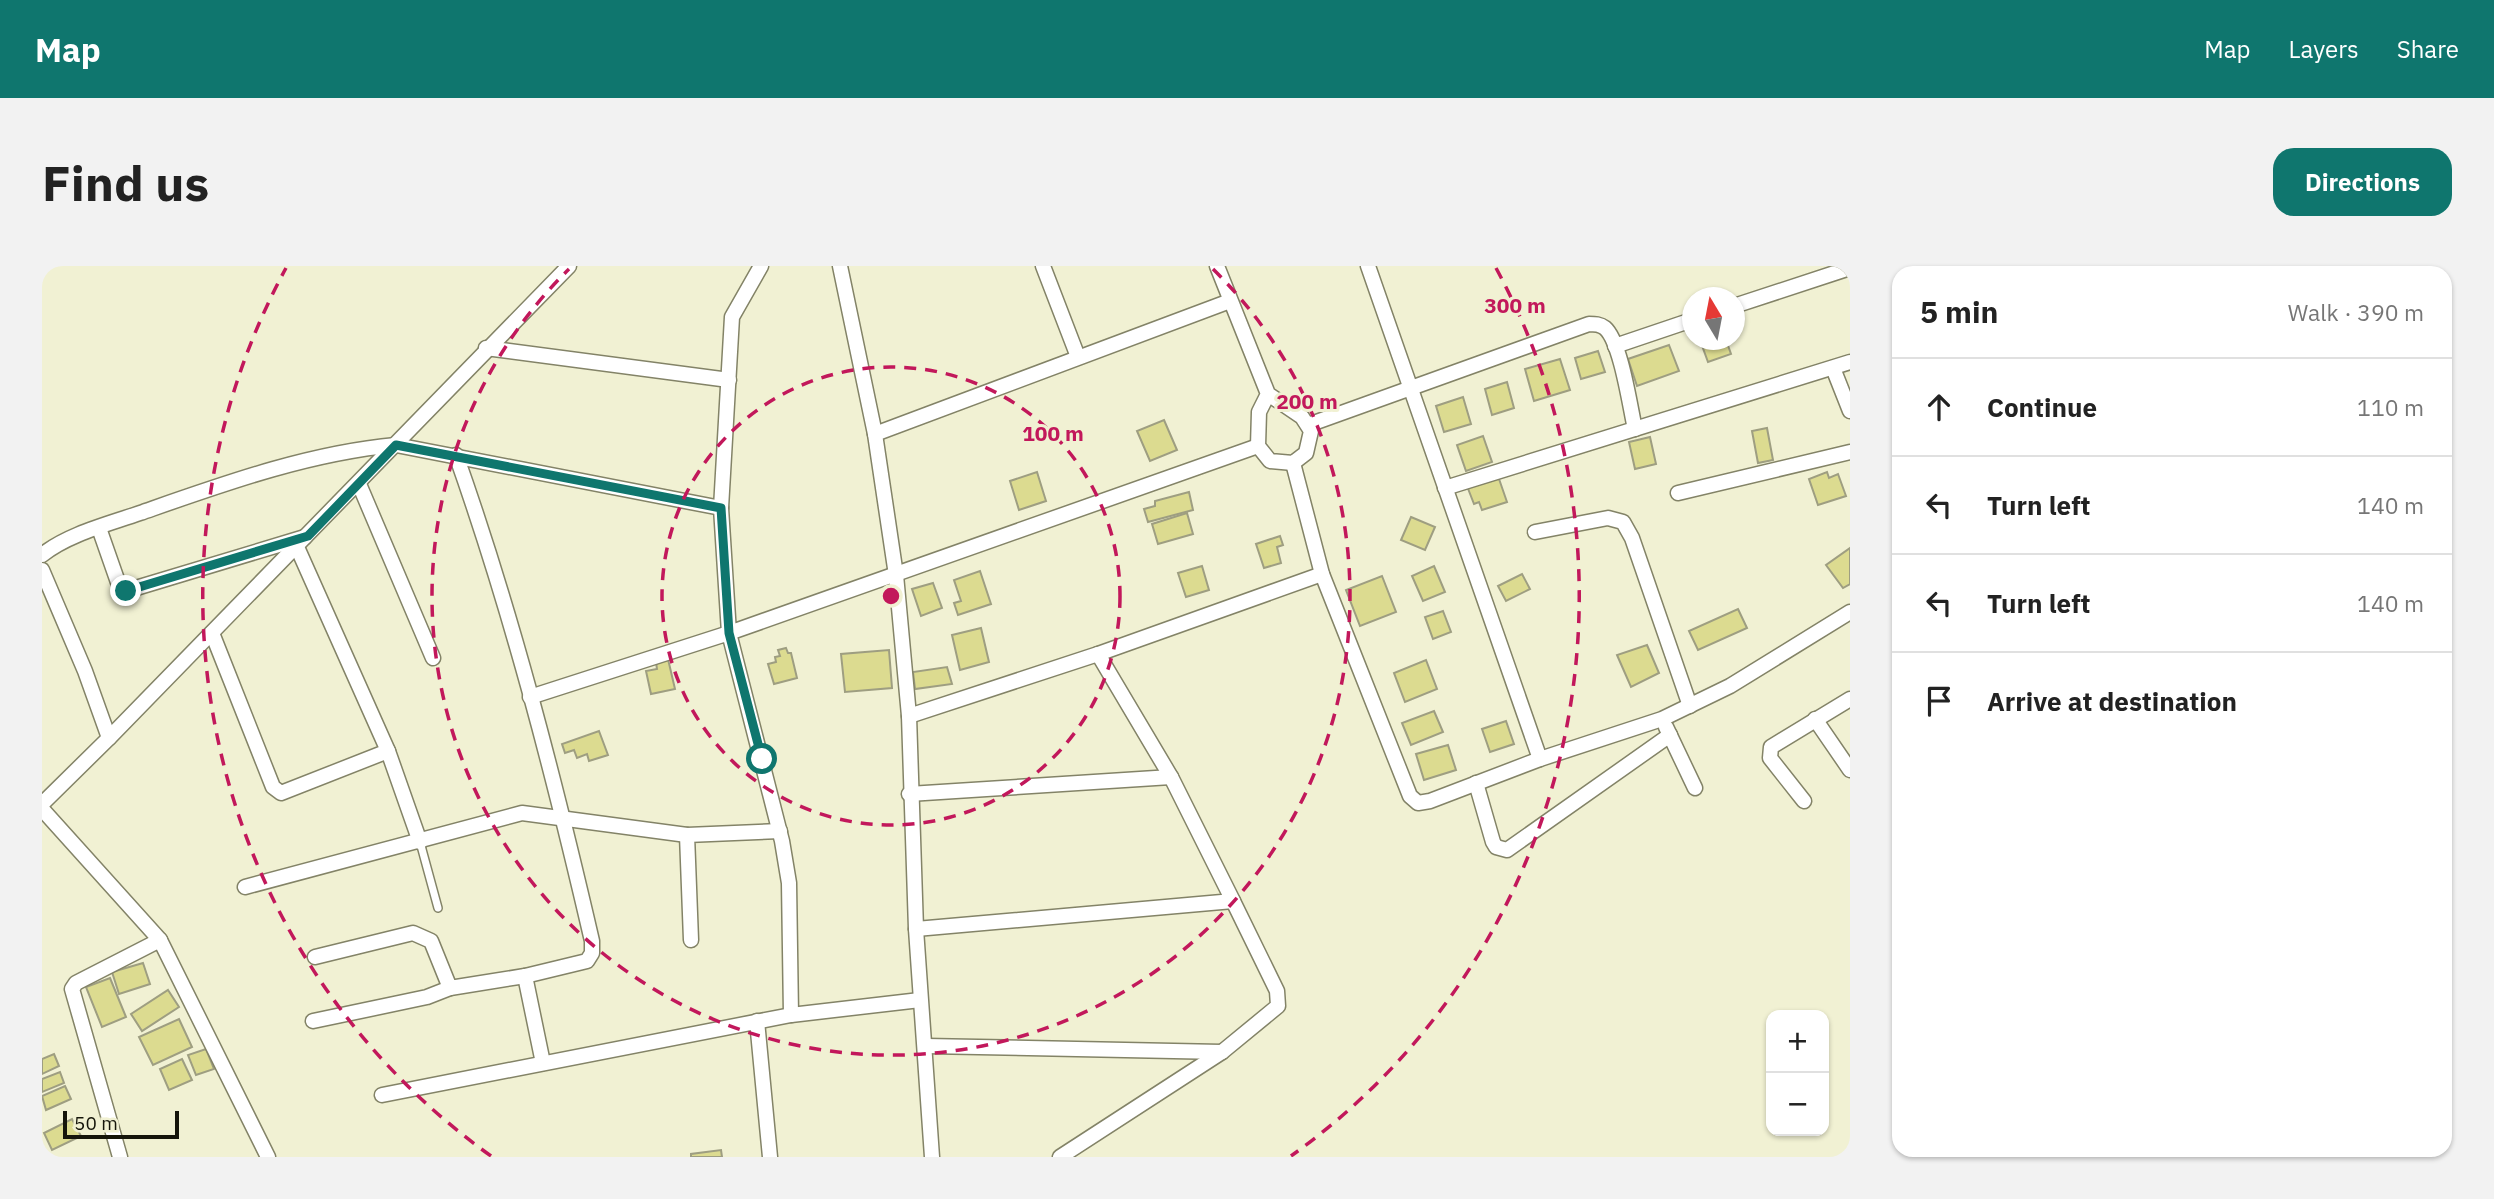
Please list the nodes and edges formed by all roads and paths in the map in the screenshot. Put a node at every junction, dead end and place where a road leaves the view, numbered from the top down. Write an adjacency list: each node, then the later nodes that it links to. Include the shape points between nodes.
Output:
1 (569, 266): 12 (street)
2 (761, 266): 16 (street, via 732,317)
3 (840, 266): 22 (street)
4 (1043, 266): 13 (street)
5 (1217, 266): 8 (street)
6 (1368, 266): 17 (street)
7 (1850, 268): 9 (street)
8 (1230, 301): 13 (street); 18 (street)
9 (1745, 302)
10 (1682, 323): 11 (street)
11 (1615, 346): 17 (street, via 1607,329 1589,324); 21 (street)
12 (486, 348): 16 (street); 23 (street)
13 (1078, 357): 22 (street)
14 (1850, 362): 15 (street)
15 (1833, 368): 19 (street); 21 (street)
16 (729, 380): 31 (street)
17 (1410, 387): 20 (street); 29 (street)
18 (1268, 394): 20 (street); 24 (street, via 1259,412)
19 (1850, 411)
20 (1308, 425): 27 (street, via 1310,445)
21 (1635, 429): 29 (street)
22 (875, 434): 39 (street)
23 (396, 445): 26 (street); 28 (street); 32 (street, via 245,476)
24 (1258, 446): 27 (street, via 1270,461); 39 (street)
25 (1850, 452): 30 (street)
26 (456, 455): 31 (street); 45 (street, via 488,545)
27 (1293, 463): 38 (street)
28 (359, 484): 34 (street); 44 (street)
29 (1445, 488): 54 (street)
30 (1678, 493)
31 (721, 508): 42 (street)
32 (99, 528): 34 (street, via 120,588 126,591); 36 (street)
33 (1535, 531): 47 (street, via 1608,518 1623,522)
34 (308, 536): 35 (street)
35 (297, 547): 41 (street); 53 (street)
36 (43, 552)
37 (42, 570): 52 (street)
38 (1322, 574): 43 (street); 57 (street, via 1410,796 1418,803 1430,801)
39 (896, 575): 42 (street); 48 (street)
40 (1850, 612): 47 (street)
41 (212, 633): 52 (street); 53 (street, via 273,786 281,793)
42 (729, 633): 45 (street); 63 (street)
43 (1098, 654): 48 (street); 56 (street)
44 (433, 658)
45 (530, 697): 62 (street)
46 (1850, 699): 50 (street)
47 (1690, 706): 49 (street)
48 (909, 716): 59 (street)
49 (1662, 719): 51 (street); 54 (street)
50 (1815, 719): 55 (street); 60 (street, via 1771,747 1769,753)
51 (1670, 735): 57 (street, via 1507,850 1493,842); 58 (street)
52 (108, 738): 61 (street)
53 (388, 751): 65 (street)
54 (1540, 759): 57 (street)
55 (1850, 770)
56 (1171, 777): 59 (street); 67 (street)
57 (1476, 783)
58 (1695, 788)
59 (909, 794): 69 (street)
60 (1804, 801)
61 (42, 806): 70 (street)
62 (564, 818): 64 (street); 65 (street, via 522,813); 73 (street, via 592,953 587,961)
63 (780, 831): 64 (street); 76 (street, via 789,883)
64 (687, 835): 71 (street)
65 (421, 842): 66 (street); 68 (lane)
66 (245, 887)
67 (1233, 901): 69 (street); 80 (street, via 1278,1001 1275,1010)
68 (438, 908)
69 (916, 929): 75 (street)
70 (160, 940): 83 (street, via 72,989); 84 (street)
71 (691, 940)
72 (315, 957): 74 (street, via 413,933 431,941)
73 (525, 976): 74 (street); 81 (street)
74 (450, 988): 77 (street)
75 (920, 1000): 76 (street); 79 (street)
76 (790, 1015): 78 (street)
77 (313, 1021)
78 (757, 1021): 81 (street); 85 (street)
79 (926, 1046): 80 (street); 86 (street)
80 (1222, 1052): 87 (street)
81 (543, 1063): 82 (street)
82 (382, 1095)
83 (120, 1157)
84 (268, 1157)
85 (770, 1157)
86 (932, 1157)
87 (1060, 1157)

